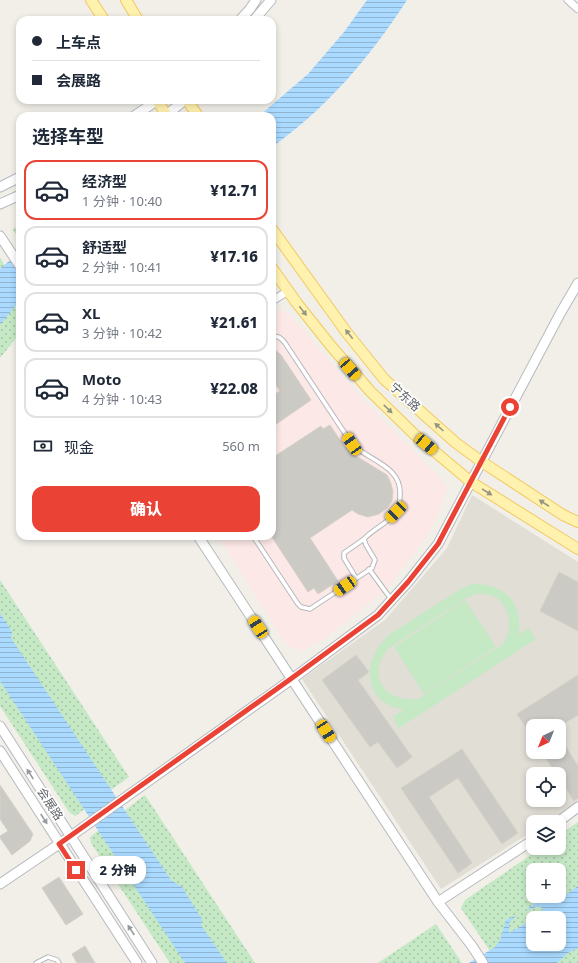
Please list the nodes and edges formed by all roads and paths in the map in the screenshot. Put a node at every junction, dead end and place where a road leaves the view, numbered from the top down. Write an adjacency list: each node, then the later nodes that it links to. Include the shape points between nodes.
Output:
1 (91, 0): 7 (main road)
2 (126, 0): 8 (main road)
3 (256, 0): 9 (street)
4 (271, 0): 10 (street)
5 (568, 0): 6 (street)
6 (578, 9)
7 (101, 16)
8 (136, 16)
9 (244, 16)
10 (257, 16)
11 (151, 104): 13 (street)
12 (181, 104): 14 (street)
13 (140, 112)
14 (171, 112)
15 (16, 179): 16 (street)
16 (0, 187)
17 (16, 197): 18 (street)
18 (0, 204)
19 (276, 235): 27 (main road, 宁东路, one-way to 19, via 456,443 384,379)
20 (0, 236): 21 (street)
21 (16, 260)
22 (276, 274): 24 (main road, 宁东路)
23 (578, 283): 27 (street)
24 (288, 291): 25 (street); 28 (main road, 宁东路, one-way to 28, via 370,391 415,435)
25 (276, 298)
26 (276, 336): 30 (lane, via 285,343 352,444 360,452 394,473 399,481 400,501 396,512)
27 (482, 462): 28 (street); 29 (main road, 宁东路, one-way to 27, via 563,515)
28 (471, 482): 33 (main road, 宁东路, one-way to 33); 36 (street, via 438,544)
29 (578, 522)
30 (364, 539): 34 (lane, via 375,560); 35 (lane, via 344,552 344,558)
31 (201, 540): 37 (street)
32 (256, 540): 35 (lane, via 301,608 310,609)
33 (578, 549)
34 (369, 570): 35 (lane); 36 (lane)
35 (356, 578)
36 (391, 600): 37 (street, via 378,615)
37 (292, 678): 42 (street); 46 (street)
38 (0, 726): 42 (street, 会展路, one-way to 38)
39 (0, 751): 43 (street, 会展路, one-way to 43)
40 (578, 807): 41 (street)
41 (566, 816)
42 (70, 836): 43 (street); 50 (street, 会展路, one-way to 42)
43 (59, 844): 45 (street); 49 (street, 会展路)
44 (526, 845): 46 (street)
45 (0, 884)
46 (438, 902): 51 (street)
47 (36, 963): 48 (lane, via 48,957)
48 (59, 963)
49 (137, 963)
50 (152, 963)
51 (483, 963)

